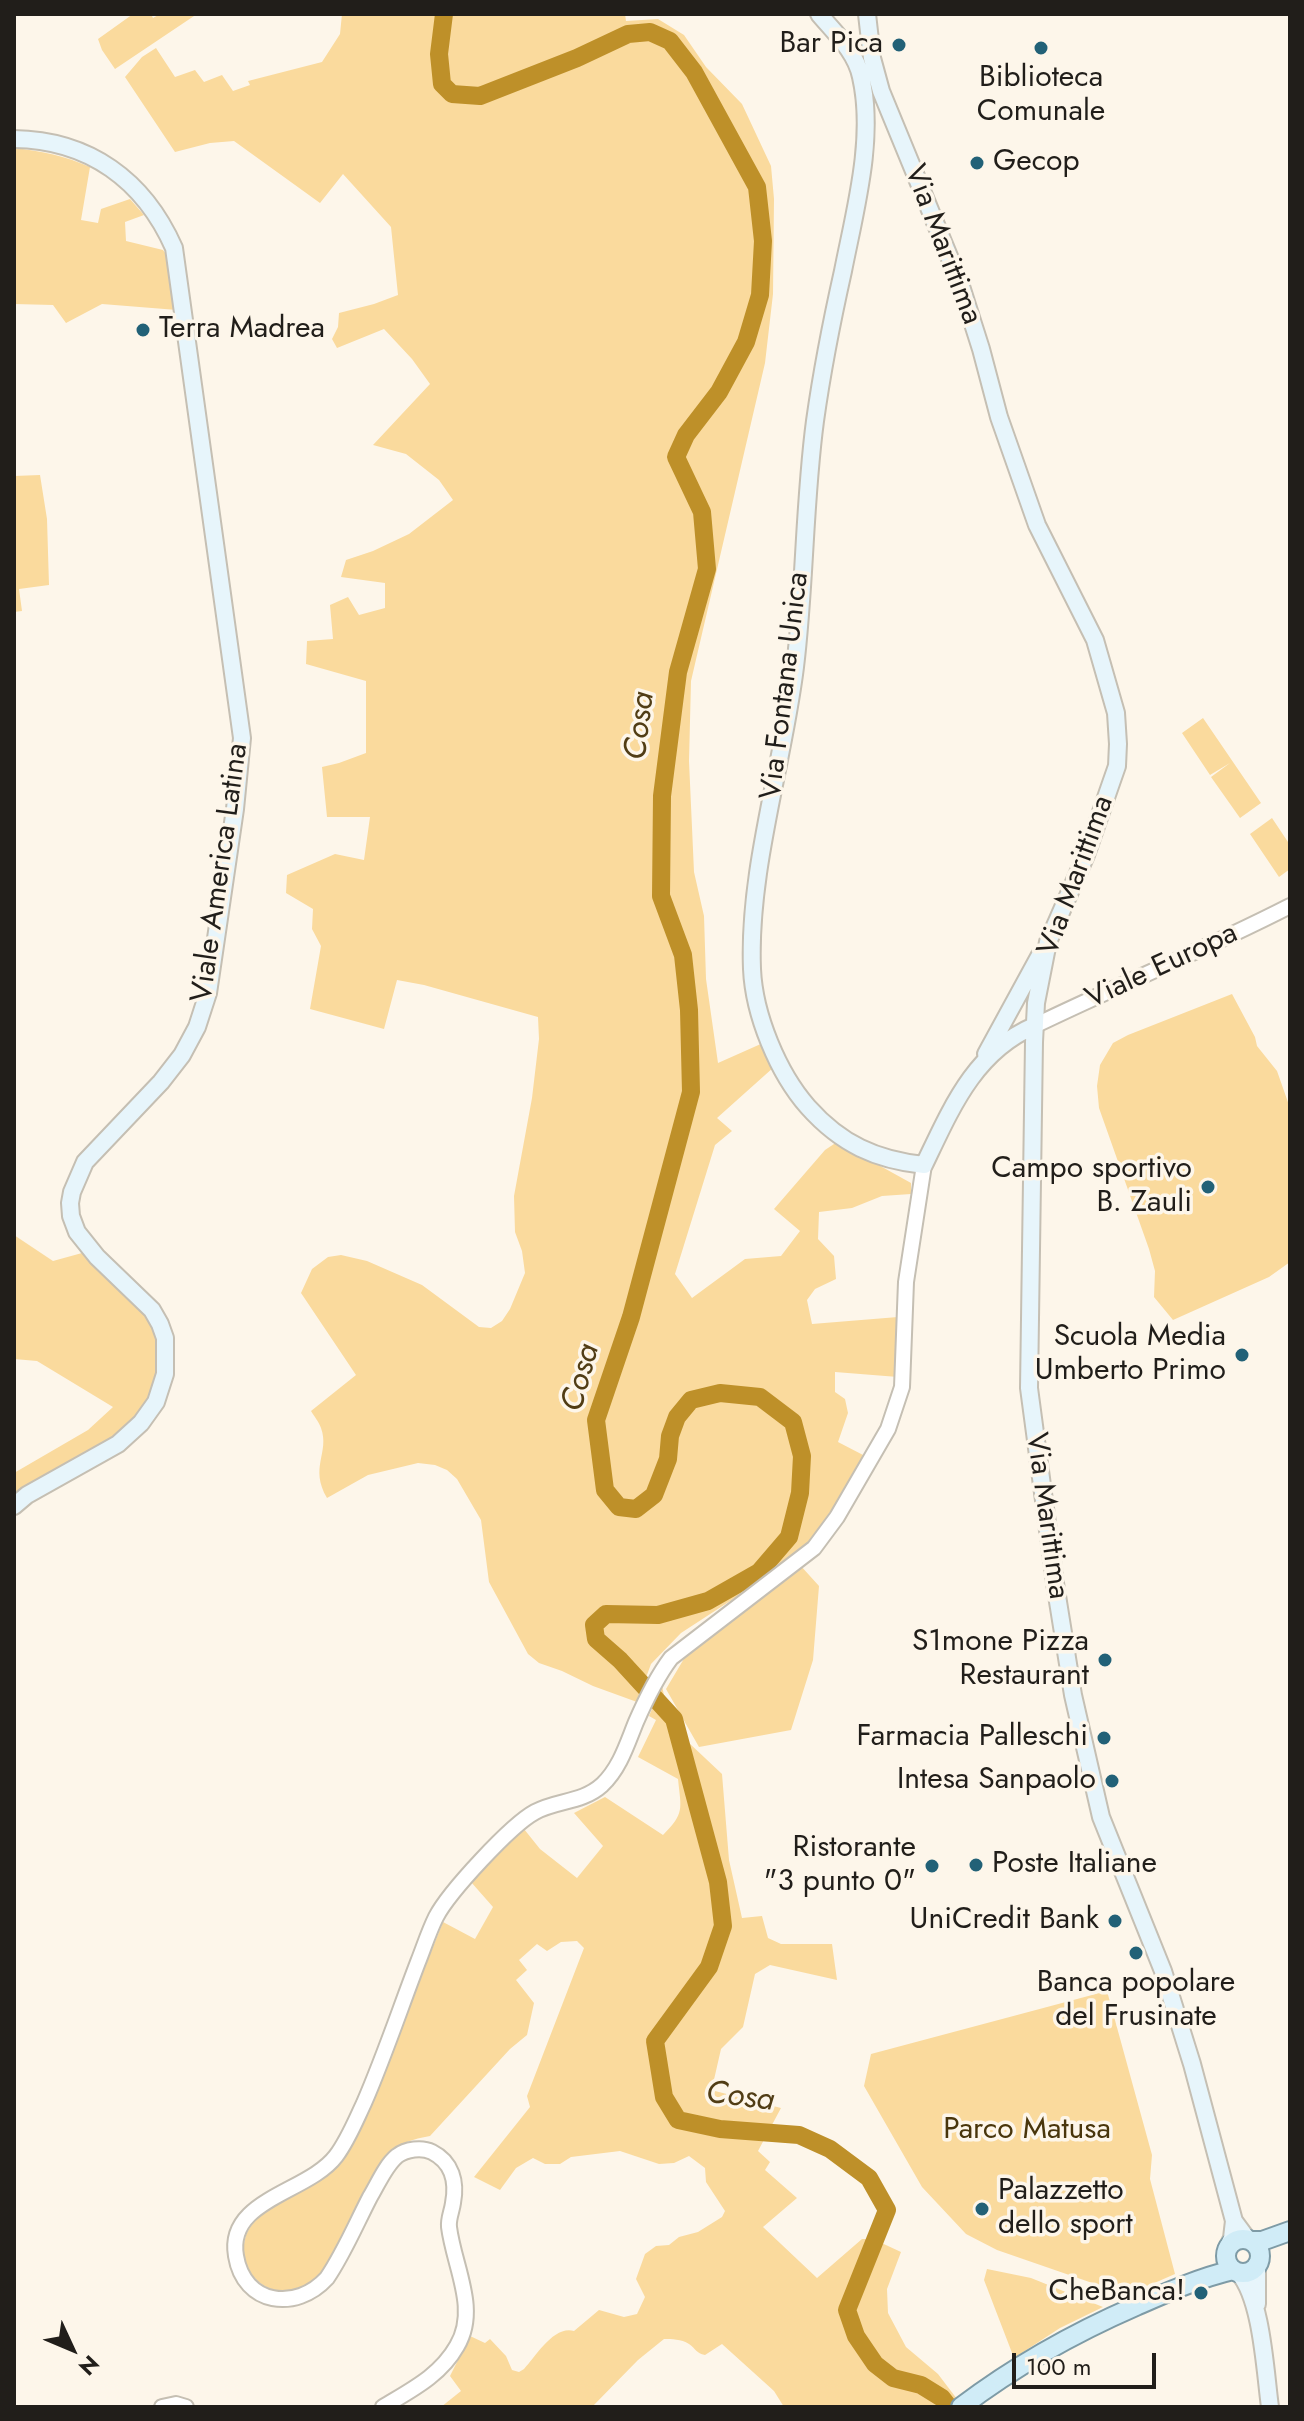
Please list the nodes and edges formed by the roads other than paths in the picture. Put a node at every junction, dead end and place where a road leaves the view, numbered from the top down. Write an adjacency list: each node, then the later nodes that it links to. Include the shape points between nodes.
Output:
1 (819, 14): 4 (main road, Via Fontana Unica)
2 (867, 14): 3 (main road, Via Marittima)
3 (868, 31): 4 (main road, via 858,44); 5 (main road, Via Marittima, via 877,78)
4 (843, 43): 6 (main road, Via Fontana Unica, via 860,70)
5 (893, 120): 6 (main road, via 881,116); 9 (main road, Via Marittima, via 960,283 1037,525 1095,640 1116,713 1117,766)
6 (866, 126): 12 (main road, Via Fontana Unica, via 859,195 815,422 795,667 757,889 752,971 777,1062 821,1122 863,1149)
7 (14, 139): 13 (main road, Viale America Latina, via 65,145 119,173 152,208 174,248 242,738 203,1013 161,1082 85,1162 70,1203 77,1232 160,1324 165,1374 156,1402 118,1444)
8 (1290, 906): 10 (street, Viale Europa)
9 (1048, 942): 10 (main road, Via Marittima); 11 (main road)
10 (1034, 1026): 11 (main road); 14 (main road, Via Marittima, via 1029,1388 1073,1695 1101,1817 1167,1983)
11 (979, 1066): 12 (main road)
12 (924, 1165): 23 (street, via 906,1282 902,1387 888,1429 837,1517 814,1548 671,1658 615,1768 599,1788 525,1819 457,1887 436,1916 373,2083 338,2154 310,2180 253,2210 236,2237 236,2257 249,2286 267,2297 298,2298 327,2278 397,2156 428,2150 444,2159 454,2178 448,2223 467,2323 443,2366)
13 (14, 1506)
14 (1234, 2221): 17 (main road, Via Marittima); 18 (main road, Via Marittima)
15 (1290, 2231): 17 (main road, via 1262,2241)
16 (1290, 2238): 17 (main road)
17 (1254, 2250): 18 (main road, via 1238,2240); 18 (main road, via 1249,2272); 19 (main road)
18 (1231, 2262): 19 (main road, via 1246,2281); 20 (main road, via 1072,2335)
19 (1256, 2309): 24 (main road)
20 (967, 2403)
21 (162, 2407): 22 (street)
22 (186, 2407)
23 (383, 2407)
24 (1270, 2407)

